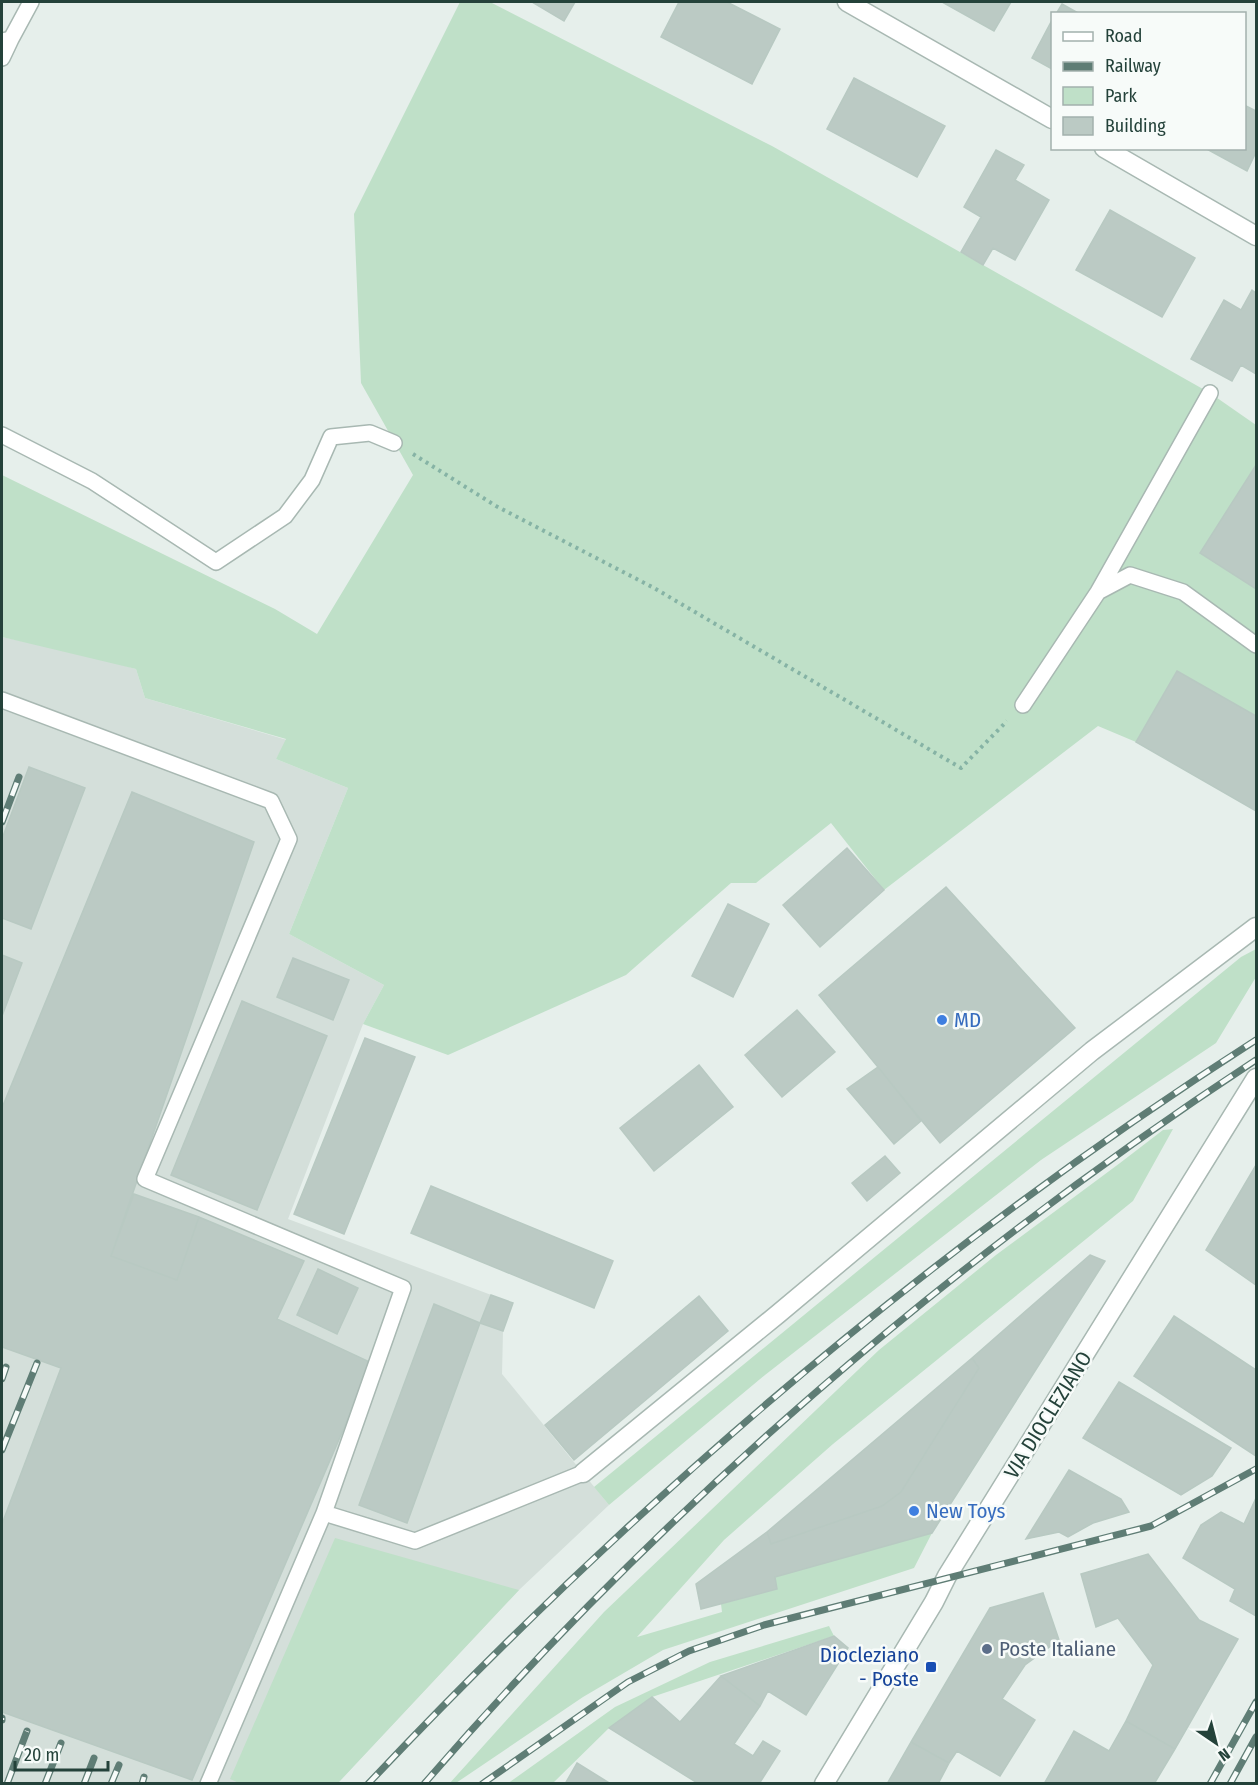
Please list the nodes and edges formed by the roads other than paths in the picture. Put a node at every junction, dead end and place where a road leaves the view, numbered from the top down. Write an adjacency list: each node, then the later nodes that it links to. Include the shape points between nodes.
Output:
1 (31, 2): 3 (lane)
2 (847, 2): 5 (street)
3 (6, 40): 4 (lane)
4 (2, 58)
5 (1051, 118)
6 (1107, 150): 7 (street)
7 (1257, 236)
8 (1210, 393): 11 (lane)
9 (2, 435): 10 (lane, via 92,481 216,562 285,516 312,480 331,437 370,433)
10 (394, 443)
11 (1098, 592): 12 (lane, via 1130,575 1182,592); 14 (lane)
12 (1257, 645)
13 (2, 700): 18 (lane, via 271,801 289,839 145,1179 403,1288)
14 (1023, 705)
15 (1257, 927): 17 (street, via 1092,1052)
16 (1257, 1078): 20 (street, VIA DIOCLEZIANO, via 947,1576)
17 (583, 1473): 18 (lane, via 415,1541)
18 (324, 1513): 19 (lane)
19 (208, 1784)
20 (824, 1784)

